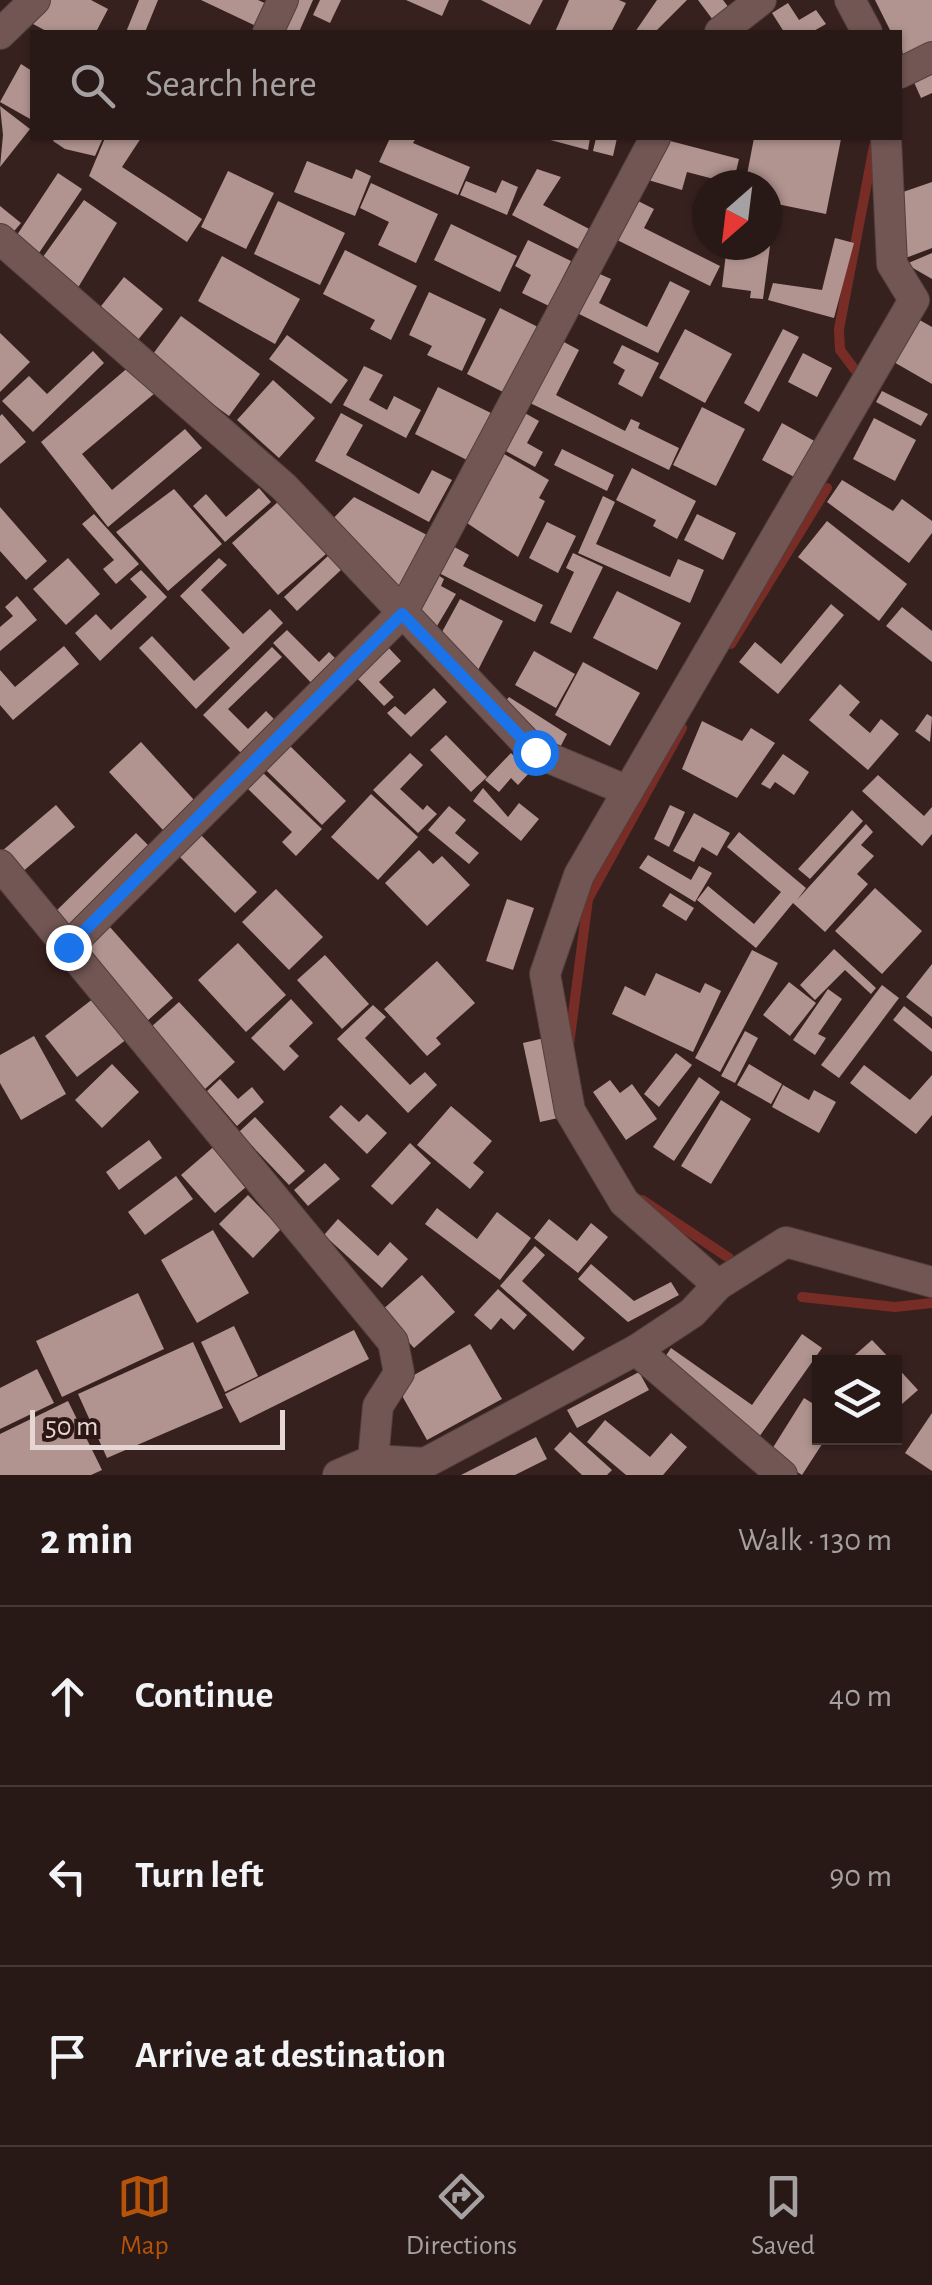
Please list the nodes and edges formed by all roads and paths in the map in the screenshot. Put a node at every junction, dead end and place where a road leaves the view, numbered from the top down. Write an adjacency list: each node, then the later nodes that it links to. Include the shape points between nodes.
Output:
1 (35, 0): 8 (street)
2 (284, 0): 5 (street)
3 (761, 0): 6 (street)
4 (850, 0): 7 (street)
5 (269, 30)
6 (723, 30)
7 (866, 30)
8 (0, 34)
9 (932, 57): 10 (street)
10 (902, 72)
11 (654, 140): 16 (street)
12 (886, 140): 14 (street)
13 (0, 239): 16 (street, via 284,487)
14 (892, 264): 15 (street); 17 (street, via 914,300)
15 (932, 288)
16 (402, 614): 17 (street, via 535,752); 19 (street)
17 (628, 790): 21 (street, via 579,874 545,974 570,1111 624,1202)
18 (0, 865): 19 (street)
19 (68, 947): 23 (street, via 393,1342 399,1372 378,1406)
20 (932, 1282): 21 (street, via 786,1242)
21 (718, 1284): 22 (street, via 692,1312)
22 (636, 1350): 24 (street); 26 (street)
23 (373, 1460): 24 (street); 25 (street)
24 (431, 1469)
25 (338, 1475)
26 (782, 1475)

